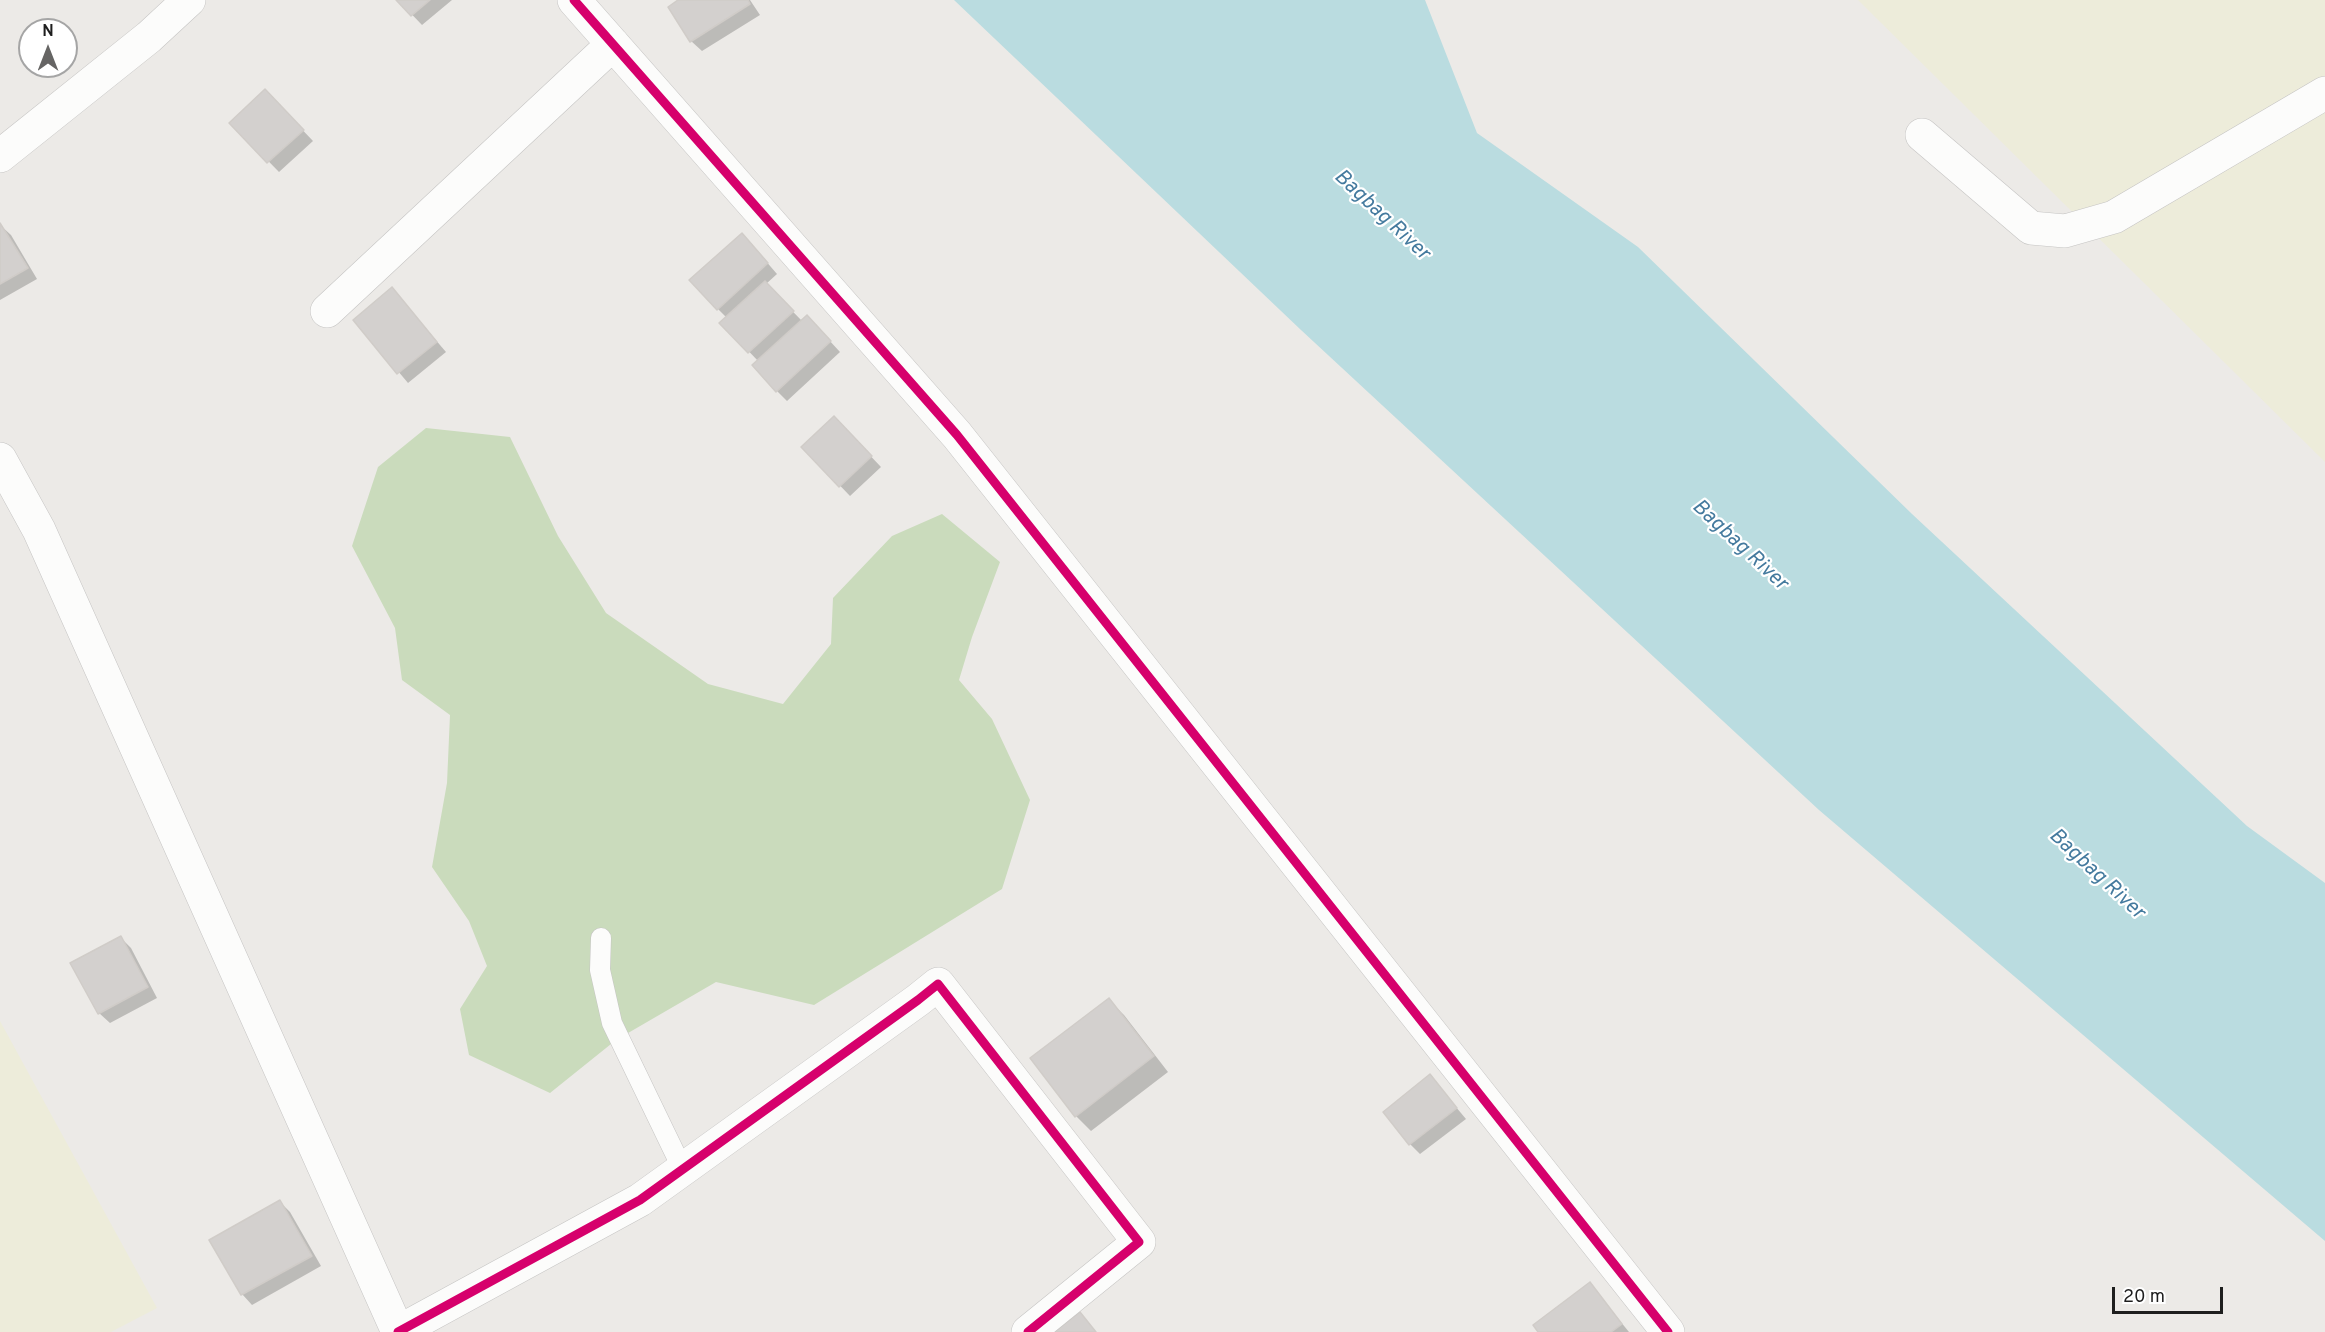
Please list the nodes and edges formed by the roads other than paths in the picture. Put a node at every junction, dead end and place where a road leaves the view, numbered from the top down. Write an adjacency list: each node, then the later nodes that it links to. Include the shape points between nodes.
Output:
1 (189, 0): 6 (street, via 149,37)
2 (574, 0): 3 (street)
3 (613, 45): 7 (street); 13 (street, via 957,435)
4 (2325, 93): 5 (street, via 2114,217 2065,231 2031,228)
5 (1922, 135)
6 (0, 156)
7 (327, 311)
8 (0, 459): 11 (street, via 44,541)
9 (601, 938): 10 (lane, via 600,969 612,1023)
10 (683, 1170): 11 (street, via 640,1200); 12 (street, via 938,984 1139,1242)
11 (398, 1332)
12 (1028, 1332)
13 (1668, 1332)

